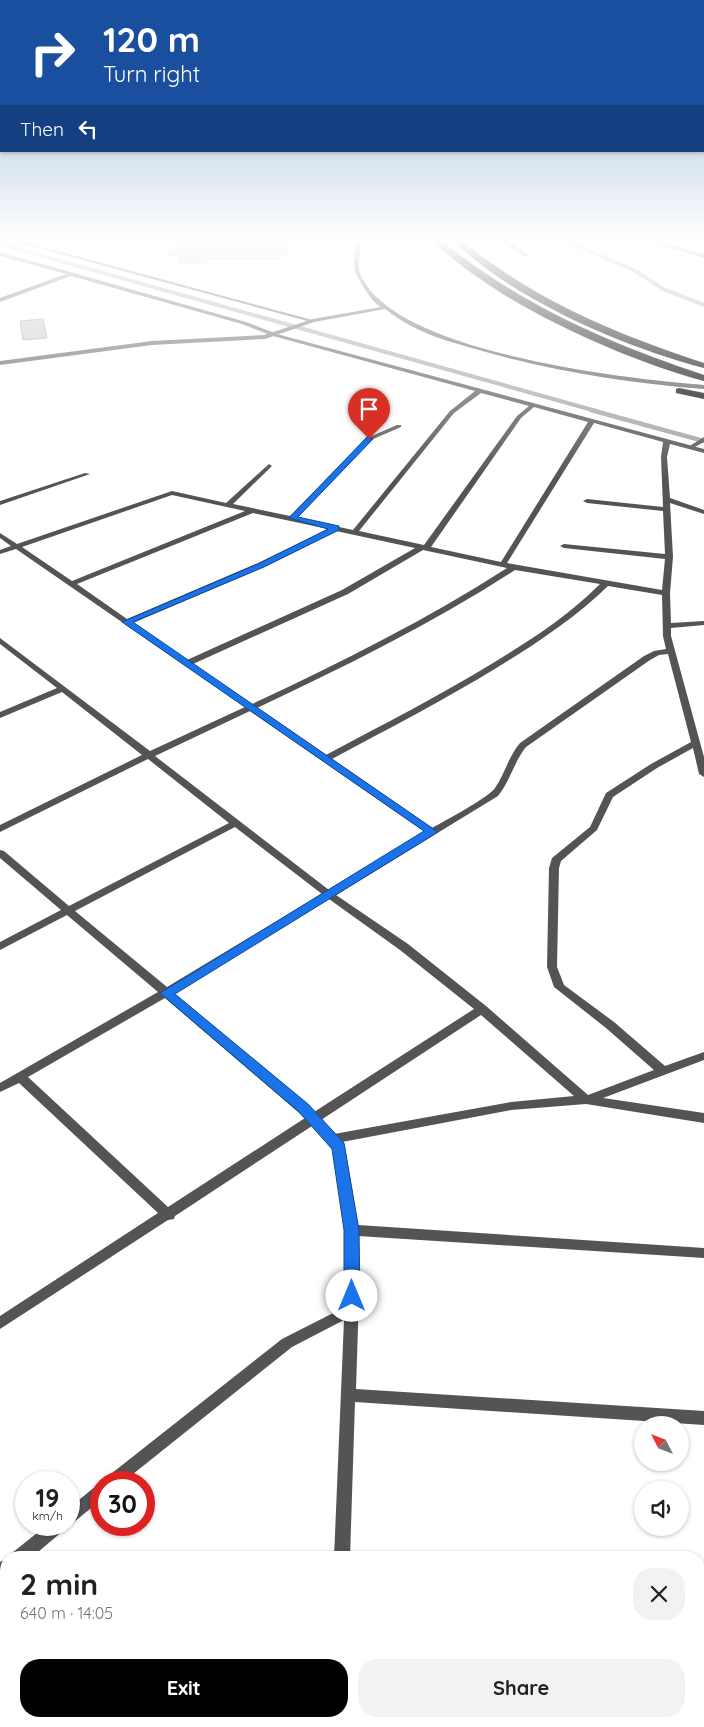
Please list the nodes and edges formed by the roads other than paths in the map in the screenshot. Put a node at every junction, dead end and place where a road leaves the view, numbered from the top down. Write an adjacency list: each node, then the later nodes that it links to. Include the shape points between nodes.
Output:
1 (228, 319): 8 (street)
2 (298, 319): 7 (street)
3 (328, 319): 7 (street)
4 (406, 319): 13 (street, via 450,340 522,360)
5 (552, 319): 11 (highway)
6 (584, 319): 10 (highway)
7 (310, 322): 8 (street)
8 (275, 335): 9 (street, via 143,344); 14 (street)
9 (0, 363)
10 (704, 366)
11 (701, 377): 13 (highway)
12 (704, 387): 13 (street)
13 (678, 388): 15 (street); 16 (highway)
14 (480, 390): 17 (street); 35 (street, via 452,412)
15 (704, 392)
16 (704, 396)
17 (533, 405): 18 (street); 39 (street, via 519,417)
18 (591, 422): 21 (street); 42 (street)
19 (399, 426): 33 (street, via 369,439)
20 (704, 439): 22 (street)
21 (667, 441): 22 (street); 26 (street)
22 (691, 448): 23 (street)
23 (704, 452)
24 (269, 466): 29 (street)
25 (87, 474): 28 (street)
26 (665, 499): 30 (street); 32 (street)
27 (587, 501): 30 (street)
28 (0, 503)
29 (229, 504): 31 (street); 37 (street, via 172,493)
30 (666, 509): 41 (street)
31 (254, 510): 33 (street); 44 (street)
32 (704, 512)
33 (293, 518): 34 (street)
34 (336, 528): 35 (street); 47 (street, via 261,565)
35 (355, 532): 39 (street)
36 (0, 535): 37 (street)
37 (17, 546): 40 (street); 44 (street)
38 (564, 546): 41 (street)
39 (424, 547): 42 (street); 52 (street, via 345,592)
40 (0, 552)
41 (669, 557): 46 (street)
42 (503, 564): 43 (street)
43 (514, 567): 45 (street); 54 (street, via 476,593 376,649)
44 (71, 584): 47 (street)
45 (605, 584): 46 (street); 58 (street, via 590,600 533,643 458,688)
46 (666, 593): 49 (street)
47 (127, 622): 52 (street)
48 (704, 623): 49 (street)
49 (666, 626): 51 (street)
50 (2, 643): 53 (street)
51 (670, 651): 56 (street); 62 (street, via 647,658 523,744 515,753 504,785 495,794)
52 (187, 663): 54 (street)
53 (63, 689): 55 (street); 57 (street)
54 (253, 708): 57 (street); 58 (street)
55 (0, 715)
56 (694, 744): 59 (street); 70 (street, via 609,795 594,828 556,860 554,868 552,967 559,987)
57 (148, 755): 60 (street); 61 (street)
58 (326, 759): 62 (street)
59 (704, 774)
60 (236, 822): 64 (street); 65 (street)
61 (0, 828)
62 (432, 832): 64 (street)
63 (0, 853): 65 (street)
64 (328, 894): 67 (street); 68 (street, via 404,947)
65 (68, 910): 66 (street); 67 (street)
66 (0, 946)
67 (166, 993): 71 (street); 74 (street)
68 (482, 1009): 73 (street); 74 (street)
69 (704, 1056): 70 (street)
70 (662, 1070): 73 (street)
71 (20, 1077): 72 (street); 77 (street)
72 (0, 1088)
73 (586, 1100): 75 (street); 76 (street, via 512,1106)
74 (312, 1118): 76 (street); 77 (street)
75 (704, 1118)
76 (331, 1139): 78 (street, via 339,1147)
77 (169, 1215): 81 (street)
78 (352, 1230): 79 (street); 80 (street)
79 (704, 1253)
80 (351, 1310): 82 (street); 84 (street, via 287,1343)
81 (1, 1321)
82 (349, 1396): 83 (street); 89 (street)
83 (704, 1418)
84 (126, 1471)
85 (90, 1500): 86 (street)
86 (80, 1508)
87 (45, 1536): 88 (street)
88 (27, 1551)
89 (342, 1551)

